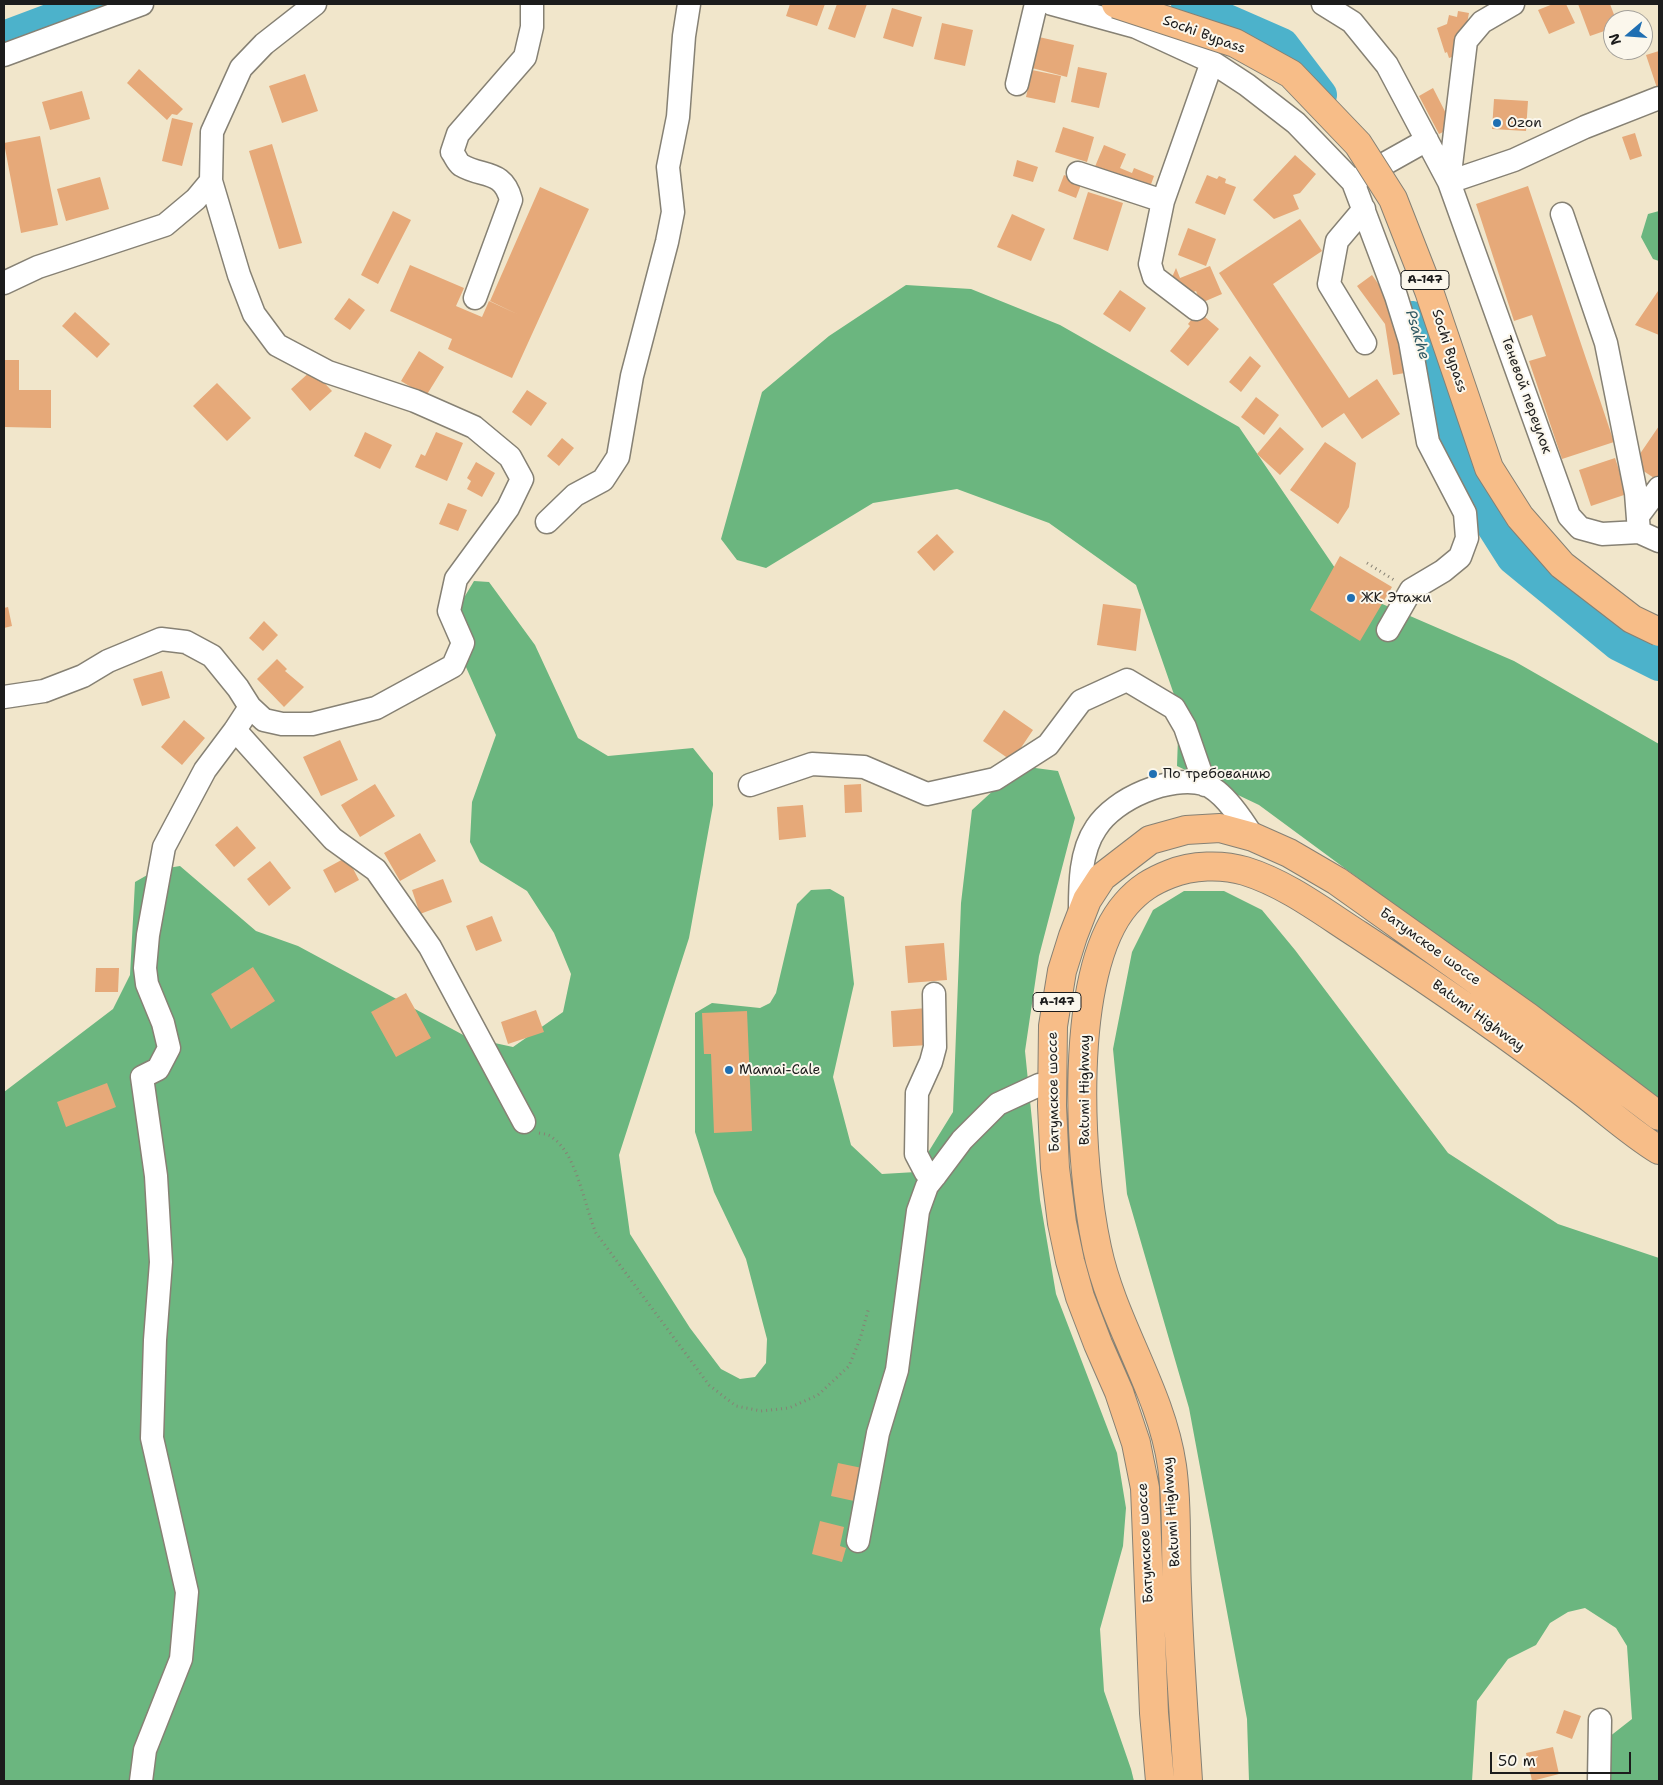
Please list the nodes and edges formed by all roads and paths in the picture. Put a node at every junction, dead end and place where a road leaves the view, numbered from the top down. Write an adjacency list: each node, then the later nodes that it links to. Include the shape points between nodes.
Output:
1 (142, 4): 12 (street)
2 (315, 4): 18 (street, via 264,44 241,68 212,132)
3 (532, 4): 25 (street, via 532,27 525,57 458,134 452,152 460,164 499,179 511,200)
4 (689, 4): 29 (street, via 678,117 668,168 673,212 632,376 618,457 603,480 575,495)
5 (1036, 4): 14 (street)
6 (1052, 4): 13 (street, via 1136,27)
7 (1116, 4): 35 (highway, Sochi Bypass / А-147, bridge, via 1235,43 1291,74 1358,144 1393,199 1430,291 1489,468 1520,517 1562,565 1632,619)
8 (1323, 4): 11 (street, Теневой переулок)
9 (1335, 4): 11 (street)
10 (1513, 4): 20 (street, Теневой переулок, via 1482,22 1466,42)
11 (1352, 22): 16 (street, Теневой переулок, via 1387,65)
12 (4, 55)
13 (1212, 62): 19 (street, via 1296,123); 21 (street)
14 (1017, 84)
15 (1659, 98): 20 (street, via 1514,160)
16 (1427, 140): 19 (street); 20 (street, Теневой переулок)
17 (1078, 173): 21 (street)
18 (211, 181): 24 (street, via 196,199 165,225 38,267); 37 (street, via 254,314 277,345 328,372 415,400 474,427 510,457 522,479 508,508 456,579 450,611 463,643 453,666 376,708 312,724 264,720)
19 (1353, 182): 22 (street)
20 (1449, 182): 30 (street, Теневой переулок, via 1569,516 1580,528 1602,534)
21 (1163, 201): 26 (street, via 1150,264 1154,277)
22 (1364, 209): 27 (street, via 1337,241 1329,284); 33 (street, via 1410,341 1428,442 1465,513 1467,538 1460,558)
23 (1562, 214): 30 (street, via 1606,343 1636,494)
24 (4, 283)
25 (475, 298)
26 (1196, 309)
27 (1365, 343)
28 (1659, 488): 30 (street)
29 (547, 522)
30 (1638, 524): 31 (street, Теневой переулок)
31 (1659, 541)
32 (1367, 563): 33 (path)
33 (1411, 590): 34 (street)
34 (1388, 630)
35 (1659, 632)
36 (4, 697): 37 (street, via 44,692 161,640 186,642 212,656)
37 (250, 707): 38 (street)
38 (235, 730): 46 (street, via 333,839 376,870 430,947); 52 (street, via 205,770 164,847 145,968 147,984 163,1022 169,1048 158,1068 142,1077 156,1176 161,1262 152,1438 187,1592 181,1659 145,1750)
39 (1205, 784): 40 (street, via 1185,727 1174,708 1127,680 1081,701 1048,745 995,779 927,794 864,767 812,764); 41 (street, via 1224,797); 42 (street, via 1165,785 1146,791 1114,809 1096,828 1084,860)
40 (750, 785)
41 (1253, 837): 42 (highway, Батумское шоссе / А-147, via 1220,828 1186,830 1150,840 1102,877 1087,900); 45 (highway, Батумское шоссе / А-147, via 1289,853 1337,881 1528,1017)
42 (1080, 919): 44 (highway, Батумское шоссе / А-147, via 1062,971 1053,1026)
43 (934, 994): 48 (street, via 935,1047 917,1093 916,1154 926,1173)
44 (1052, 1085): 48 (street, via 1039,1085 998,1104 962,1140); 53 (highway, Батумское шоссе / А-147, via 1055,1168 1070,1261 1080,1297 1136,1443 1145,1488 1154,1713)
45 (1659, 1116)
46 (524, 1122): 49 (path, via 535,1132 552,1136 560,1144 570,1159 596,1233 709,1385 736,1406 761,1411 789,1408 818,1395 849,1366)
47 (1659, 1150): 54 (highway, Batumi Highway / А-147, via 1444,990 1266,879 1241,870 1212,866 1181,870 1152,881 1123,907 1102,945 1084,1034 1087,1185 1098,1250 1111,1296 1160,1417 1172,1466)
48 (935, 1176): 50 (street, via 927,1186 918,1211 897,1370 878,1433)
49 (869, 1307)
50 (858, 1541)
51 (1600, 1720): 55 (street)
52 (141, 1781)
53 (1160, 1781)
54 (1188, 1781)
55 (1599, 1781)

